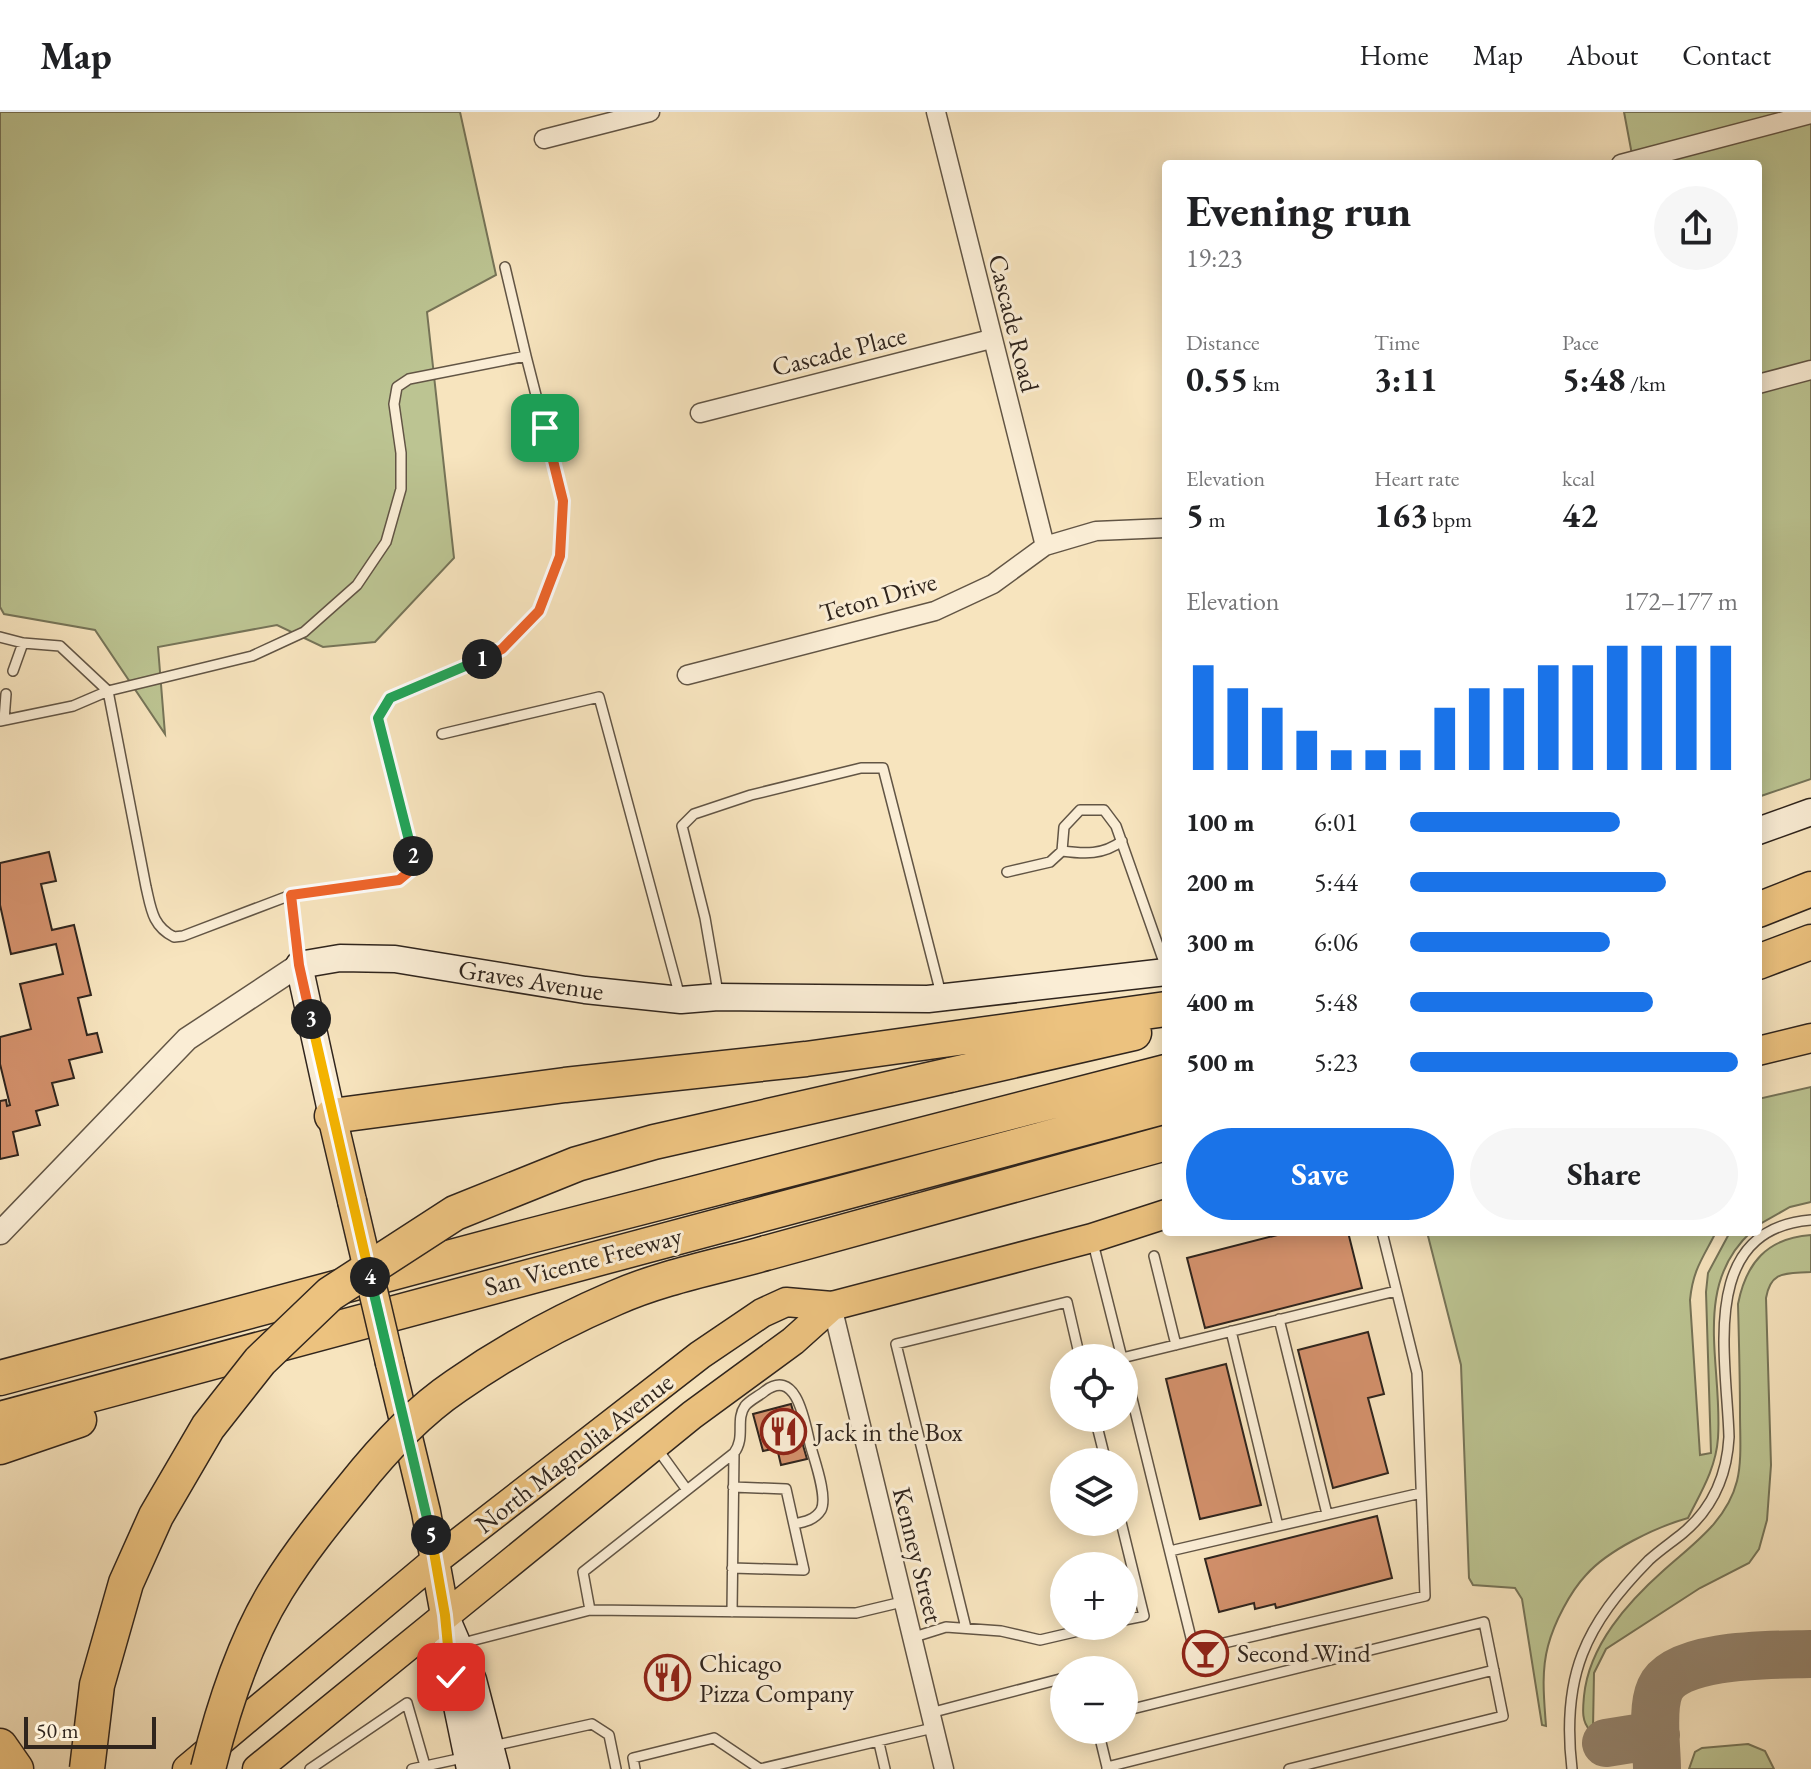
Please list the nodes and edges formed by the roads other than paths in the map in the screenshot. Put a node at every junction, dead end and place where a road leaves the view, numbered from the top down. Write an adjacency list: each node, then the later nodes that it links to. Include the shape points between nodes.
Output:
1 (650, 112): 4 (street)
2 (936, 112): 7 (street, Cascade Road)
3 (1811, 114): 5 (street)
4 (544, 139)
5 (1636, 160)
6 (505, 267): 8 (lane)
7 (991, 339): 11 (street, Cascade Place); 13 (street, Cascade Road)
8 (526, 356): 18 (lane, via 409,379 397,387 401,489 386,542 357,585 304,632 252,656); 30 (lane, via 563,501 560,556 539,611 502,649 390,698 378,718 413,852 411,870 399,880)
9 (1811, 370): 10 (street)
10 (1762, 383)
11 (700, 413)
12 (1162, 528): 13 (street, Teton Drive, via 1096,531)
13 (1045, 546): 17 (street, Teton Drive, via 993,584 935,611)
14 (0, 637): 15 (lane)
15 (23, 643): 16 (lane); 18 (lane, via 60,646)
16 (13, 671)
17 (687, 675)
18 (108, 691): 20 (lane, via 73,706); 30 (lane, via 158,926 174,937 183,936)
19 (6, 694): 20 (lane)
20 (2, 720)
21 (442, 734): 41 (lane, via 599,697)
22 (1811, 812): 23 (main road)
23 (1762, 830)
24 (1122, 841): 25 (lane, via 1108,851); 25 (lane, via 1104,810 1080,810 1064,827); 35 (lane)
25 (1062, 851): 27 (lane, via 1050,862)
26 (1811, 871): 28 (highway)
27 (1007, 872)
28 (1762, 883)
29 (1811, 889): 31 (highway)
30 (291, 895): 37 (lane)
31 (1762, 908)
32 (1811, 934): 34 (highway)
33 (1811, 942): 36 (highway)
34 (1762, 950)
35 (1162, 958)
36 (1762, 960)
37 (299, 965): 41 (main road, Graves Avenue, via 340,958 395,959); 48 (main road); 52 (street, Graves Avenue, via 187,1039)
38 (1162, 970): 40 (main road, Graves Avenue)
39 (718, 997): 40 (main road, Graves Avenue); 40 (lane, via 682,826 694,814 751,795 861,768 883,768); 41 (main road, Graves Avenue)
40 (942, 998)
41 (681, 1000)
42 (1162, 1010): 48 (highway)
43 (1162, 1027): 101 (highway, bridge, via 577,1164 455,1213 330,1294 260,1361 208,1427 156,1516 126,1583 97,1685)
44 (1811, 1038): 45 (main road)
45 (1762, 1050)
46 (1162, 1073): 65 (highway, San Vicente Freeway)
47 (1162, 1107): 59 (highway, San Vicente Freeway)
48 (332, 1116): 78 (main road, bridge)
49 (1162, 1144): 103 (highway, bridge, via 618,1296 503,1355 454,1387 384,1448 275,1591 232,1688)
50 (1162, 1215): 56 (main road, North Magnolia Avenue)
51 (1811, 1220): 55 (lane, via 1784,1224)
52 (0, 1233)
53 (1383, 1236): 58 (lane)
54 (1762, 1236): 112 (lane, via 1733,1273 1725,1306 1729,1437 1722,1480 1703,1512 1618,1595 1587,1640 1572,1692)
55 (1762, 1236)
56 (1092, 1238): 60 (main road, North Magnolia Avenue); 64 (lane, via 1122,1358)
57 (1154, 1256): 64 (lane)
58 (1396, 1291): 61 (lane); 73 (lane, via 1417,1373)
59 (437, 1300): 66 (highway, San Vicente Freeway); 69 (highway)
60 (832, 1306): 68 (main road, North Magnolia Avenue); 78 (main road, North Magnolia Avenue, via 786,1302 740,1326); 81 (street, Kenney Street)
61 (1279, 1319): 62 (lane); 74 (lane)
62 (1231, 1331): 64 (lane); 76 (lane)
63 (1077, 1344): 86 (lane, via 1067,1302 896,1344)
64 (1176, 1345)
65 (0, 1378)
66 (0, 1419)
67 (1138, 1422): 77 (lane)
68 (655, 1446): 72 (lane); 84 (main road, North Magnolia Avenue)
69 (0, 1447)
70 (734, 1453): 71 (lane); 72 (lane); 75 (lane, via 741,1444 741,1419 748,1404 776,1384 792,1391 823,1497 814,1518)
71 (733, 1487): 75 (lane, via 786,1489); 79 (lane)
72 (687, 1490): 82 (lane, via 583,1572)
73 (1421, 1493): 74 (lane); 77 (lane, via 1425,1596 1216,1645 1194,1650)
74 (1327, 1514): 76 (lane)
75 (794, 1524): 79 (lane, via 804,1570)
76 (1278, 1526): 77 (lane)
77 (1170, 1551)
78 (436, 1560): 84 (main road); 102 (main road, North Magnolia Avenue)
79 (732, 1568): 83 (lane)
80 (1138, 1591): 85 (lane, via 1144,1616)
81 (902, 1602): 83 (lane, via 856,1613); 87 (street, Kenney Street)
82 (590, 1610): 83 (lane); 89 (lane)
83 (732, 1612)
84 (445, 1615): 89 (main road); 97 (main road, via 451,1677); 104 (main road, North Magnolia Avenue)
85 (1138, 1617)
86 (966, 1628): 87 (lane, via 946,1627); 88 (lane)
87 (911, 1638): 93 (street, Kenney Street)
88 (1050, 1638)
89 (458, 1645): 97 (main road, via 473,1680)
90 (1494, 1670): 92 (lane, via 1484,1622); 99 (lane); 111 (lane, via 1503,1716)
91 (1050, 1682): 93 (lane)
92 (1138, 1708)
93 (931, 1720): 94 (lane); 110 (street, Kenney Street)
94 (879, 1743): 108 (lane, via 760,1769 714,1738 633,1758); 109 (lane)
95 (1101, 1744): 99 (lane)
96 (0, 1746): 100 (highway)
97 (481, 1761): 98 (lane); 107 (lane, via 592,1724 609,1735)
98 (426, 1767): 105 (lane, via 407,1703); 106 (lane)
99 (1107, 1768)
100 (16, 1769)
101 (87, 1769)
102 (187, 1769)
103 (208, 1769)
104 (257, 1769)
105 (310, 1769)
106 (412, 1769)
107 (616, 1769)
108 (635, 1769)
109 (885, 1769)
110 (944, 1769)
111 (1289, 1769)
112 (1572, 1769)

